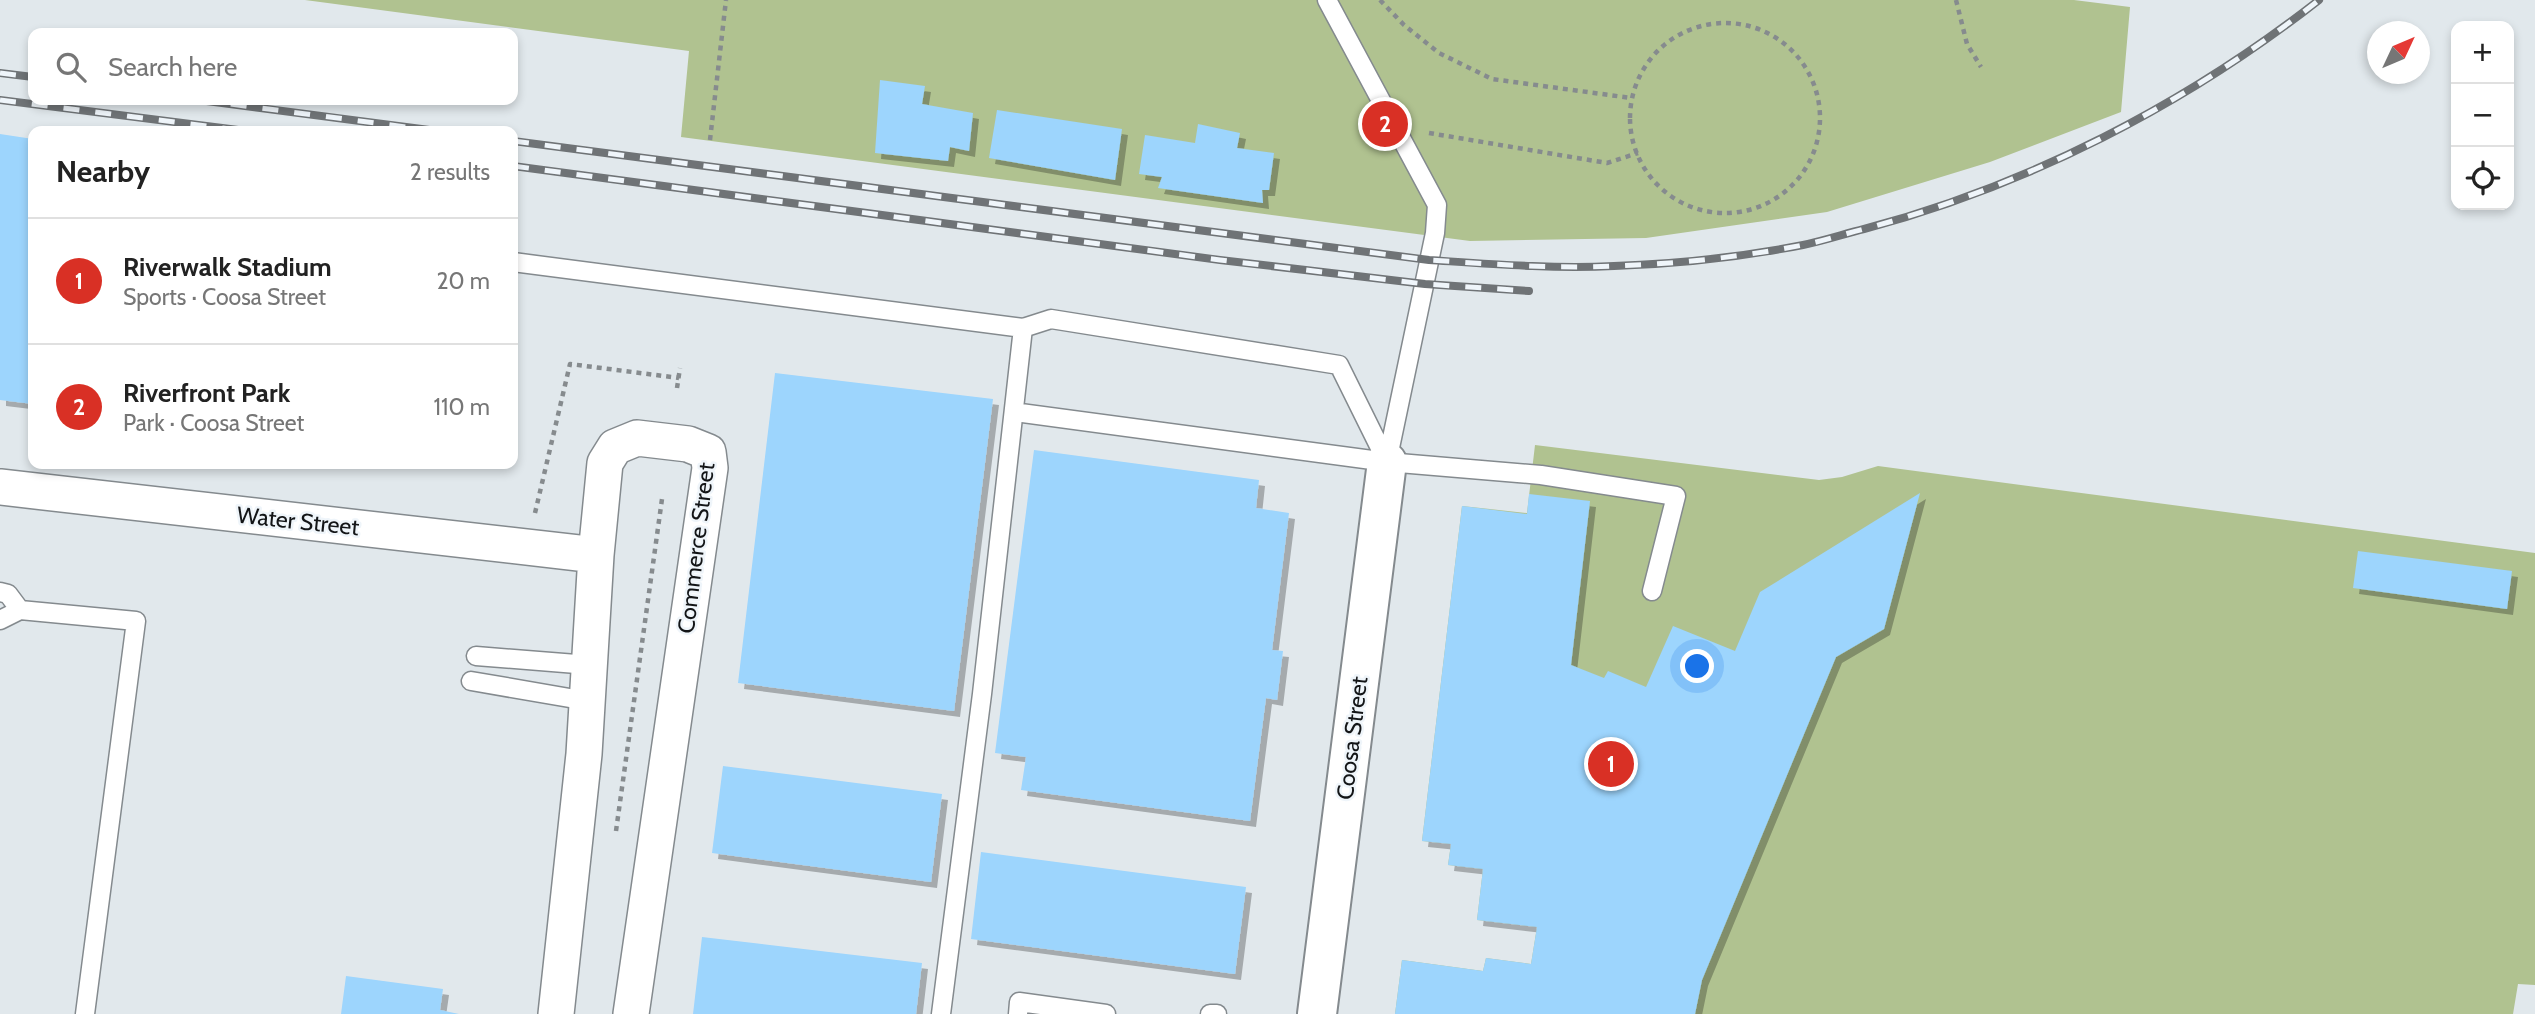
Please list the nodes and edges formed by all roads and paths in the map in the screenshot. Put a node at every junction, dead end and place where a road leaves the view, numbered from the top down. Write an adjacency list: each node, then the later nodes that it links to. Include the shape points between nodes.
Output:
1 (726, 0): 8 (path)
2 (1327, 0): 7 (lane)
3 (1380, 0): 6 (path, via 1438,53 1492,79)
4 (1956, 0): 5 (path, via 1967,44)
5 (1981, 67)
6 (1631, 98): 9 (path, via 1630,131); 9 (path, via 1654,53 1670,40 1700,26 1746,25 1777,38 1804,65 1818,96 1819,133 1809,164 1783,195 1753,210 1717,214 1685,205 1665,193 1643,168)
7 (1396, 128): 9 (path, via 1607,163); 16 (lane, via 1437,205)
8 (710, 140)
9 (1637, 153)
10 (518, 263): 11 (lane)
11 (1023, 328): 15 (lane); 16 (lane, via 1051,319 1339,365)
12 (680, 368): 13 (path)
13 (678, 378): 14 (path); 19 (path, via 570,364)
14 (677, 387)
15 (1014, 412): 16 (lane); 33 (lane)
16 (1387, 462): 21 (lane, via 1541,475 1676,496); 38 (street, Coosa Street)
17 (0, 487): 19 (street, Water Street)
18 (662, 499): 29 (path)
19 (528, 546): 20 (street, Water Street)
20 (596, 555): 26 (street, Commerce Street); 32 (street, Commerce Street, via 605,463 615,447 637,438 688,444 708,452 710,468)
21 (1652, 591)
22 (0, 592): 23 (lane, via 8,594)
23 (20, 610): 24 (lane); 30 (lane, via 136,621)
24 (0, 620)
25 (476, 656): 26 (lane)
26 (589, 665): 28 (street, Commerce Street)
27 (471, 681): 28 (lane)
28 (587, 701): 31 (street, Commerce Street)
29 (615, 841)
30 (85, 1014)
31 (556, 1014)
32 (631, 1014)
33 (941, 1014)
34 (1018, 1014): 35 (lane, via 1020,1002)
35 (1106, 1014)
36 (1210, 1014): 37 (lane)
37 (1217, 1014)
38 (1317, 1014)

